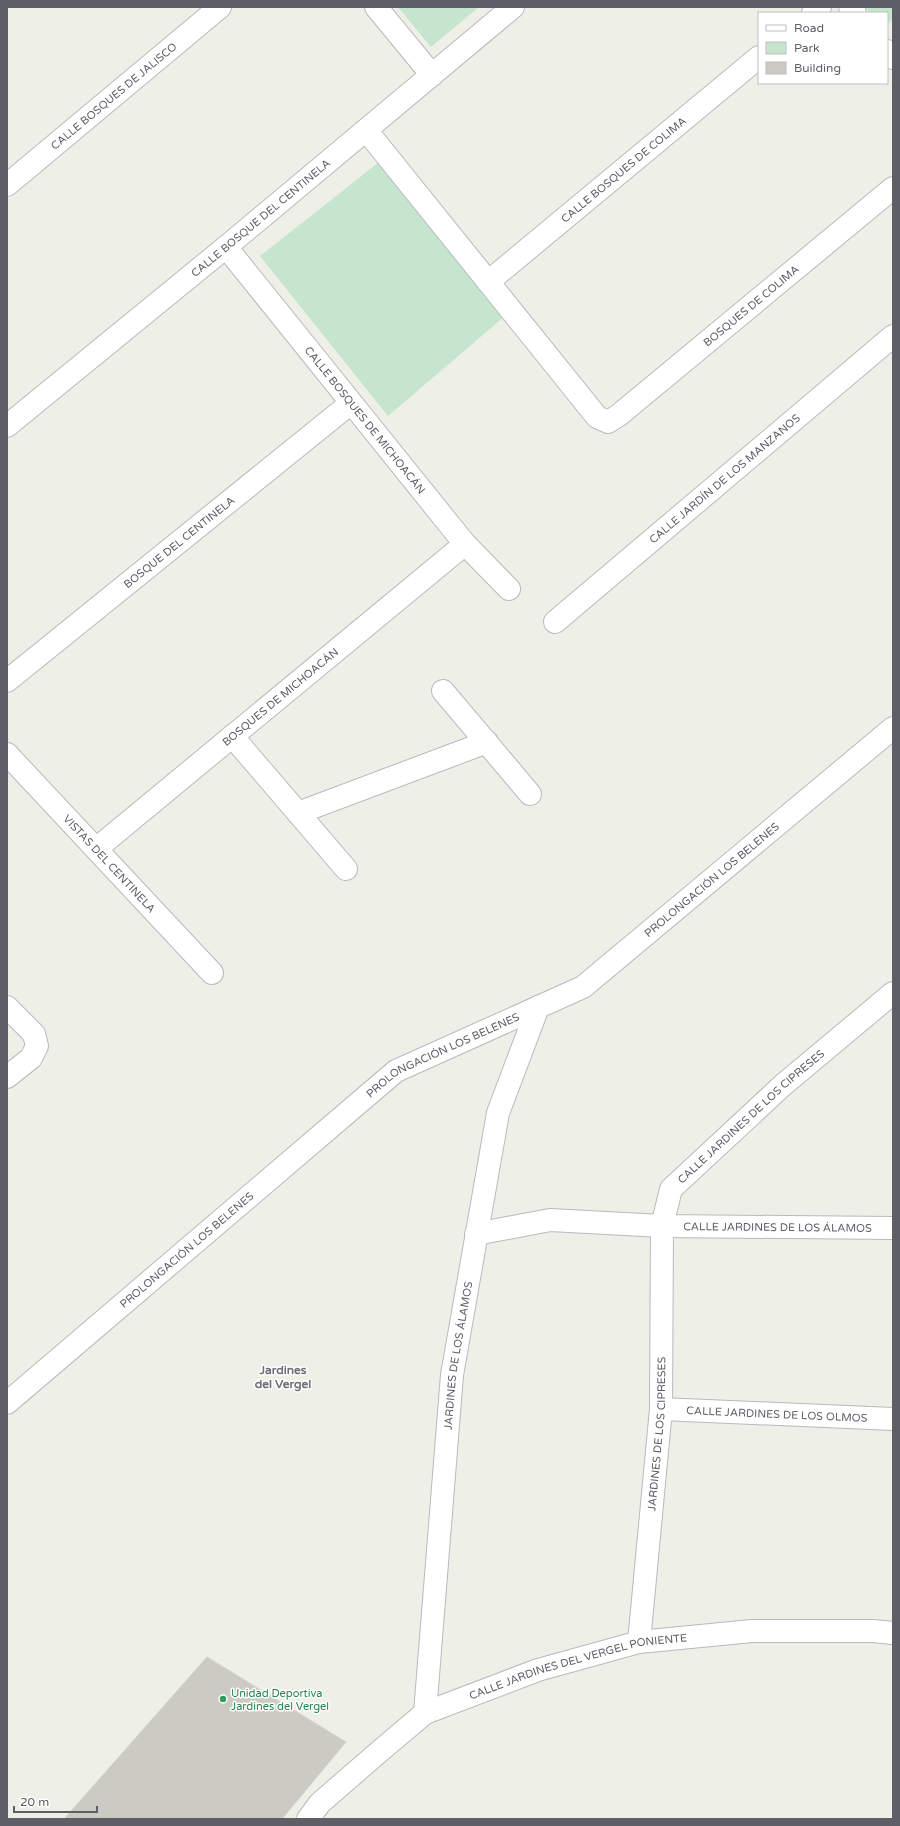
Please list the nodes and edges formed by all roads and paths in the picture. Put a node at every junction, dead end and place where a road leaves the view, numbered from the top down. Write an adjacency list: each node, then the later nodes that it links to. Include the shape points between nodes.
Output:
1 (220, 7): 7 (street, CALLE BOSQUES DE JALISCO)
2 (376, 7): 5 (street)
3 (513, 7): 5 (street, CALLE BOSQUE DEL CENTINELA)
4 (758, 58): 10 (street, CALLE BOSQUES DE COLIMA)
5 (432, 74): 6 (street, CALLE BOSQUE DEL CENTINELA)
6 (366, 130): 9 (street, CALLE BOSQUE DEL CENTINELA); 10 (street)
7 (7, 185)
8 (893, 188): 10 (street, BOSQUES DE COLIMA, via 608,422 597,417)
9 (226, 247): 12 (street, CALLE BOSQUES DE MICHOACÁN); 13 (street, CALLE BOSQUE DEL CENTINELA)
10 (488, 282)
11 (893, 336): 16 (street, CALLE JARDÍN DE LOS MANZANOS)
12 (352, 403): 14 (street, CALLE BOSQUES DE MICHOACÁN); 17 (street, BOSQUE DEL CENTINELA)
13 (7, 426)
14 (465, 544): 15 (street, CALLE BOSQUES DE MICHOACÁN); 20 (street, BOSQUES DE MICHOACÁN)
15 (509, 589)
16 (556, 622)
17 (7, 681)
18 (443, 691): 21 (street)
19 (893, 728): 30 (street, PROLONGACIÓN LOS BELENES, via 583,987)
20 (232, 736): 24 (street); 25 (street, BOSQUES DE MICHOACÁN)
21 (487, 742): 23 (street); 24 (street)
22 (7, 754): 25 (street, VISTAS DEL CENTINELA)
23 (530, 794)
24 (298, 813): 26 (street)
25 (96, 849): 27 (street, VISTAS DEL CENTINELA)
26 (346, 869)
27 (212, 973)
28 (893, 993): 32 (street, CALLE JARDINES DE LOS CIPRESES, via 783,1085 671,1189)
29 (7, 1007): 31 (street, via 34,1034 38,1046 31,1058)
30 (538, 1007): 34 (street, JARDINES DE LOS ÁLAMOS, via 498,1113); 35 (street, PROLONGACIÓN LOS BELENES, via 396,1071)
31 (7, 1077)
32 (662, 1226): 33 (street, CALLE JARDINES DE LOS ÁLAMOS); 34 (street, via 550,1220); 36 (street, JARDINES DE LOS CIPRESES)
33 (893, 1228)
34 (476, 1234): 40 (street, JARDINES DE LOS ÁLAMOS, via 452,1375)
35 (7, 1403)
36 (661, 1409): 37 (street, CALLE JARDINES DE LOS OLMOS); 39 (street, JARDINES DE LOS CIPRESES)
37 (893, 1419)
38 (893, 1633): 39 (street, CALLE JARDINES DEL VERGEL PONIENTE, via 752,1631)
39 (639, 1642): 40 (street, CALLE JARDINES DEL VERGEL PONIENTE, via 538,1670)
40 (425, 1713): 41 (street, CALLE JARDINES DEL VERGEL PONIENTE, via 320,1803)
41 (308, 1819)

